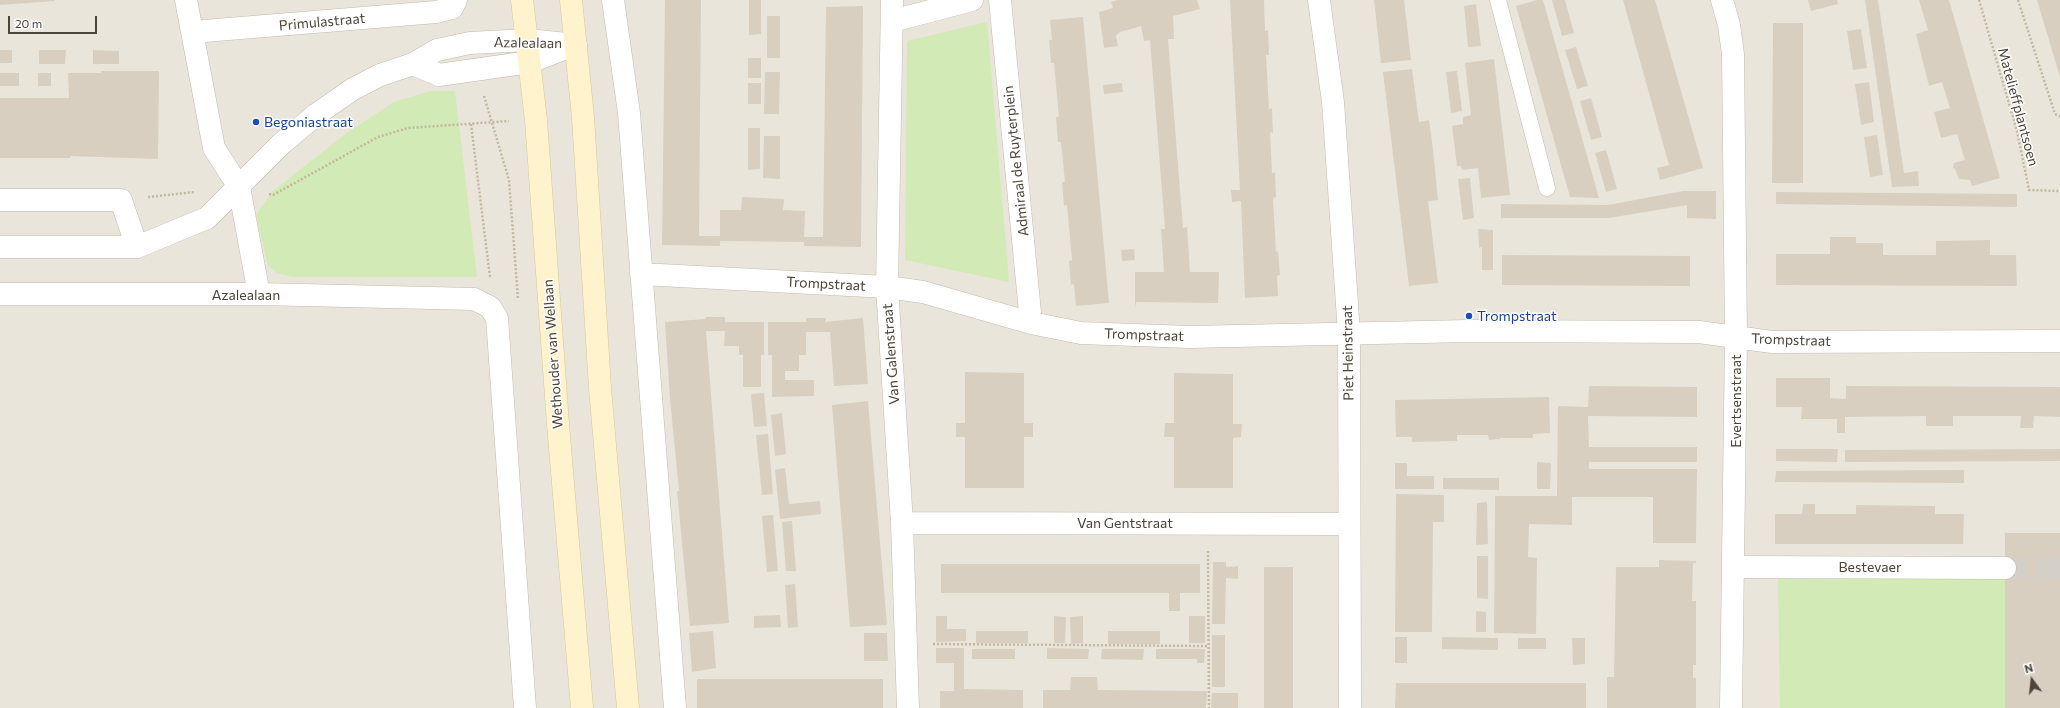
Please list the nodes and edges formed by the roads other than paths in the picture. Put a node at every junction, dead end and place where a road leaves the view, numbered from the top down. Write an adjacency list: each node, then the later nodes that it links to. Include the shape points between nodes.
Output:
1 (186, 0): 13 (street)
2 (522, 0): 14 (main road, Wethouder van Wellaan)
3 (571, 0): 15 (main road)
4 (612, 0): 23 (street, via 629,113)
5 (892, 0): 12 (street, Van Galenstraat)
6 (972, 0): 12 (street)
7 (1000, 0): 27 (street, Admiraal de Ruyterplein)
8 (1319, 0): 28 (street, Piet Heinstraat, via 1333,102)
9 (1498, 0): 19 (lane)
10 (1722, 0): 29 (street, Evertsenstraat, via 1733,54)
11 (454, 4): 13 (street, Primulastraat, via 436,12)
12 (892, 21): 24 (street, Van Galenstraat)
13 (192, 32): 18 (street, via 214,148)
14 (528, 40): 15 (street, Azalealaan); 16 (main road, Wethouder van Wellaan); 17 (street, Azalealaan, via 470,43 437,50)
15 (576, 44): 16 (street, Azalealaan); 37 (main road, via 600,388)
16 (530, 62): 17 (street, Azalealaan, via 439,75); 36 (main road, Wethouder van Wellaan)
17 (413, 64): 18 (street, Azalealaan, via 380,75 353,89 323,110 281,144)
18 (239, 188): 22 (street, Azalealaan, via 207,218); 26 (street)
19 (1547, 188)
20 (0, 200): 22 (street, via 121,200)
21 (0, 247): 22 (street, Azalealaan)
22 (137, 247)
23 (641, 274): 24 (street, Trompstraat); 38 (street)
24 (887, 287): 27 (street, Trompstraat, via 923,292); 31 (street, Van Galenstraat)
25 (0, 294): 26 (street, Azalealaan)
26 (260, 294): 35 (street, Azalealaan, via 474,299 490,306 496,318)
27 (1031, 323): 28 (street, Trompstraat, via 1081,333 1189,337)
28 (1349, 333): 29 (street, Trompstraat, via 1699,332); 32 (street, Piet Heinstraat)
29 (1736, 337): 30 (street, Trompstraat, via 1772,342); 33 (street, Evertsenstraat)
30 (2060, 342)
31 (902, 523): 32 (street, Van Gentstraat); 39 (street, Van Galenstraat)
32 (1348, 524): 40 (street, Piet Heinstraat)
33 (1735, 567): 34 (street, Bestevaer); 41 (street, Evertsenstraat)
34 (2005, 568)
35 (525, 708)
36 (582, 708)
37 (628, 708)
38 (675, 708)
39 (908, 708)
40 (1350, 708)
41 (1731, 708)

